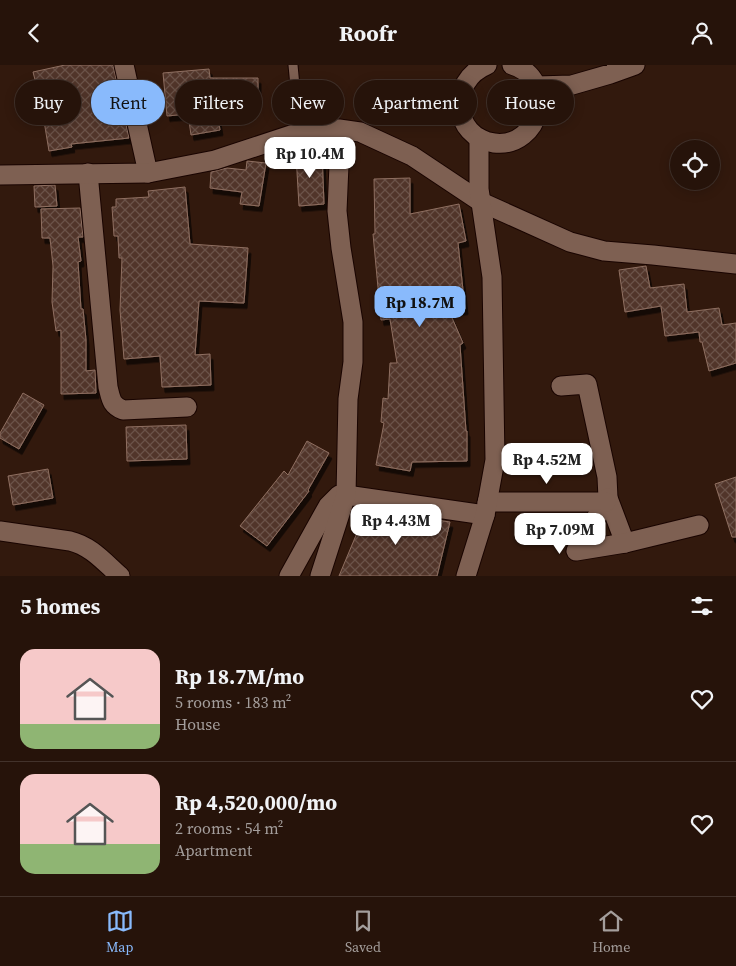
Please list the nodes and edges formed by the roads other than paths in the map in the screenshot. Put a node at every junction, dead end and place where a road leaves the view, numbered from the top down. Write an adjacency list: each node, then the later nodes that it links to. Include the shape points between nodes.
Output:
1 (124, 65): 13 (street)
2 (294, 65): 9 (lane)
3 (512, 65): 6 (street)
4 (635, 65): 7 (street)
5 (481, 66): 10 (street, via 461,90 459,104 469,129)
6 (532, 80)
7 (574, 84)
8 (533, 125): 10 (street, via 508,142 493,143)
9 (297, 133): 13 (street, via 215,159); 15 (street, via 324,128 360,132 412,156)
10 (479, 138): 15 (street)
11 (339, 165): 19 (street, via 337,211 354,322)
12 (88, 173): 13 (street); 14 (street); 18 (street, via 110,399 115,406 124,409)
13 (148, 173)
14 (0, 175)
15 (481, 202): 16 (street, via 570,242 604,251); 21 (street, via 492,277 495,396 495,460)
16 (736, 264)
17 (561, 386): 20 (street, via 587,384 608,477)
18 (187, 407)
19 (346, 495): 21 (street); 26 (street, via 339,495 328,506); 27 (street)
20 (607, 500): 21 (street); 24 (street); 24 (street, via 576,551)
21 (486, 509): 28 (street)
22 (699, 525): 24 (street)
23 (0, 531): 25 (street, via 81,543)
24 (625, 543)
25 (120, 576)
26 (289, 576)
27 (320, 576)
28 (466, 576)

